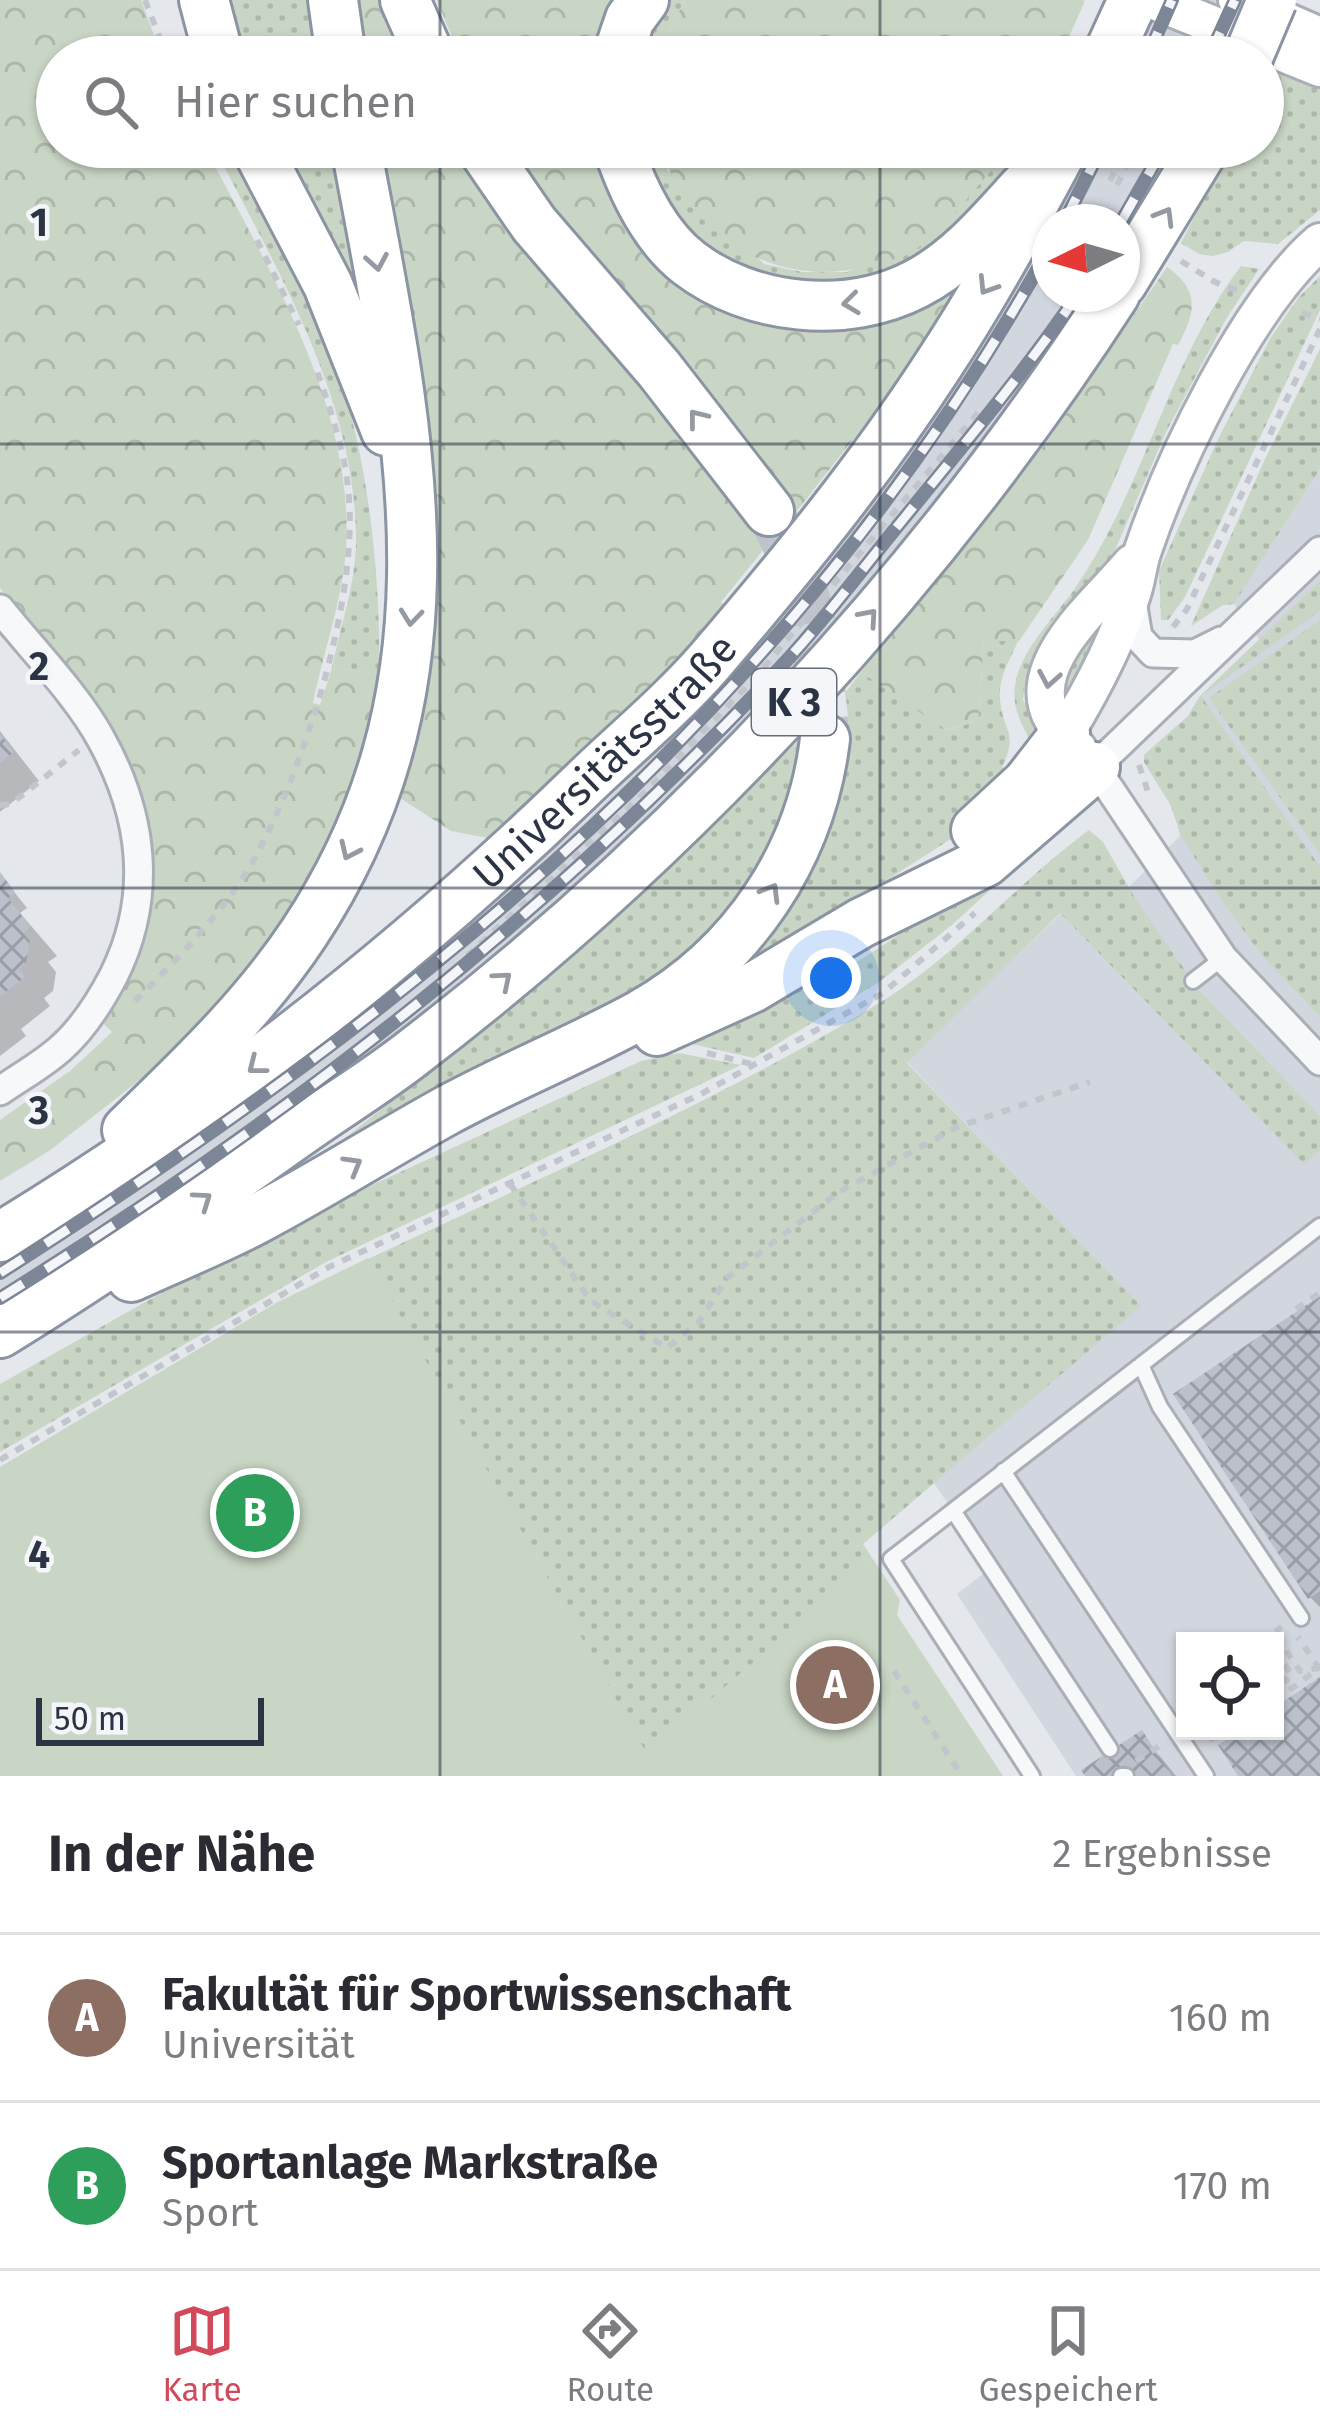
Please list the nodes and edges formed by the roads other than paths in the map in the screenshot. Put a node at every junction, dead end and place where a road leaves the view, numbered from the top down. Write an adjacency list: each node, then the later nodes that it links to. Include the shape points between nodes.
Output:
1 (204, 0): 9 (highway)
2 (333, 0): 10 (highway)
3 (405, 0): 11 (highway)
4 (644, 0): 12 (highway)
5 (1132, 0): 13 (highway)
6 (1152, 0): 14 (street)
7 (1237, 0): 16 (street)
8 (1272, 0): 15 (highway, bridge)
9 (213, 36)
10 (338, 36)
11 (421, 36)
12 (624, 36)
13 (1116, 36)
14 (1241, 36)
15 (1256, 36)
16 (1320, 36)
17 (1284, 53): 18 (street)
18 (1320, 68)
19 (246, 168): 29 (highway, via 328,285)
20 (360, 168): 29 (highway, one-way to 29)
21 (496, 168): 30 (highway, one-way to 21)
22 (625, 168): 23 (highway, one-way to 22, via 957,257 916,284 877,300 827,306 730,286 688,262 654,223)
23 (1041, 168)
24 (1050, 168): 43 (highway, Universitätsstraße / K 3, one-way to 43, via 937,368 707,665 512,852 256,1067)
25 (1192, 168): 27 (highway, one-way to 25)
26 (1320, 242): 31 (street, via 1280,282 1230,362)
27 (1140, 254)
28 (1103, 312): 46 (highway, K 3, one-way to 28, via 412,1054 625,872 718,783 938,538)
29 (413, 501): 43 (highway, one-way to 43, via 412,617 394,723 338,875 231,1028)
30 (769, 511)
31 (1142, 551): 33 (street); 37 (street, one-way to 37, via 1048,668 1044,693 1053,721)
32 (1320, 551): 35 (street)
33 (1132, 595): 35 (street, via 1138,637 1154,652 1195,654); 37 (street, via 1093,686)
34 (0, 609): 42 (street, via 28,658 99,734 137,828 140,875 127,949 104,994 63,1047)
35 (1230, 637): 37 (street, via 1133,727)
36 (825, 739): 40 (highway, one-way to 36, via 694,979 765,904 810,811)
37 (1080, 751): 38 (street); 40 (highway, via 985,862 687,1018)
38 (1223, 958): 39 (lane); 41 (street)
39 (1193, 981)
40 (576, 1047): 46 (highway, one-way to 40, via 251,1222)
41 (1320, 1061)
42 (0, 1090)
43 (47, 1209): 45 (highway, Universitätsstraße / K 3)
44 (1320, 1226): 47 (lane)
45 (0, 1237)
46 (0, 1335)
47 (1141, 1365): 48 (lane); 50 (lane)
48 (1004, 1472): 49 (lane); 53 (lane)
49 (954, 1512): 51 (lane); 52 (lane, via 891,1559)
50 (1295, 1621)
51 (1110, 1749)
52 (1032, 1776)
53 (1206, 1776)

